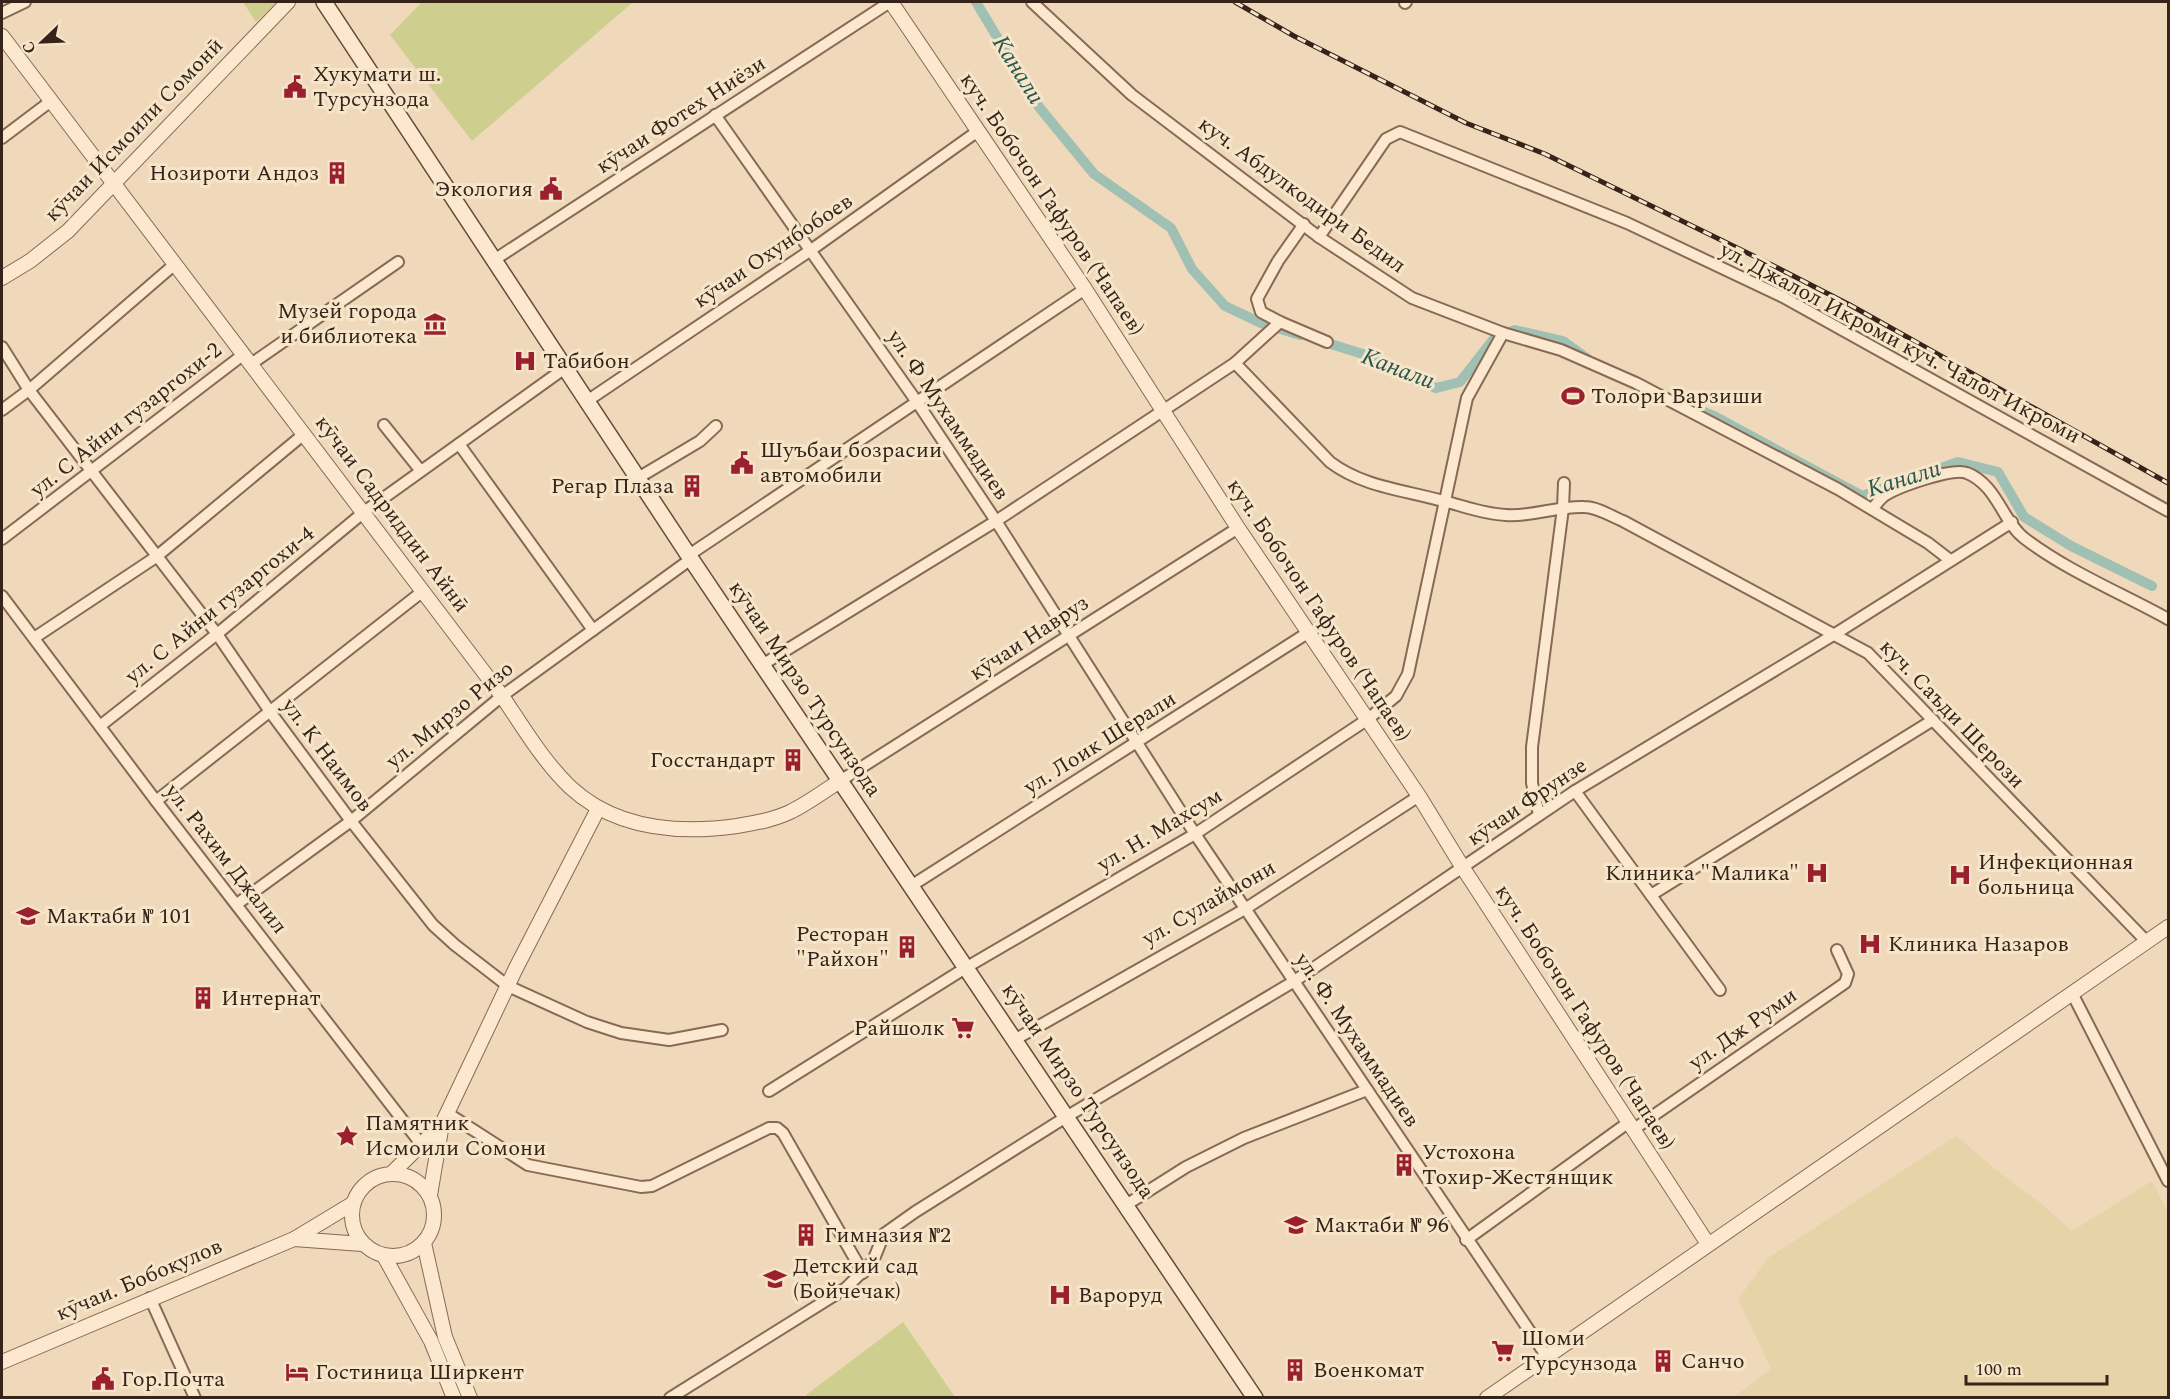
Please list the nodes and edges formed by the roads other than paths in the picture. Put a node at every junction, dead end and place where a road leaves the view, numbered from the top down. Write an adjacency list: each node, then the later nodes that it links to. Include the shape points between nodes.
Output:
1 (25, 2): 6 (street)
2 (288, 2): 12 (street, кӯчаи Исмоили Сомонӣ)
3 (324, 2): 16 (main road, кӯчаи Мирзо Турсунзода)
4 (890, 2): 9 (street, кӯчаи Фотех Ниёзи); 10 (street, куч. Бобочон Гафуров (Чапаев))
5 (1032, 2): 13 (street, куч. Абдулкодири Бедил, via 1119,84)
6 (2, 13)
7 (2, 36): 8 (street, кӯчаи Садриддин Айнӣ)
8 (51, 101): 11 (street); 12 (street, кӯчаи Садриддин Айнӣ)
9 (716, 115): 15 (street, ул. Ф Мухаммадиев); 16 (street, кӯчаи Фотех Ниёзи)
10 (978, 131): 15 (street, кӯчаи Охунбобоев); 20 (street, куч. Бобочон Гафуров (Чапаев))
11 (2, 138)
12 (114, 183): 18 (street, кӯчаи Садриддин Айнӣ); 19 (street, кӯчаи Исмоили Сомонӣ, via 68,231)
13 (1304, 224): 14 (street, куч. Абдулкодири Бедил); 21 (street, via 1257,299 1262,312)
14 (1319, 237): 22 (street, куч. Абдулкодири Бедил, via 1412,298); 44 (street, ул. Джалол Икроми куч. Чалол Икроми, via 1386,139 1400,132 1627,223 1783,297)
15 (811, 250): 29 (street, кӯчаи Охунбобоев); 30 (street, ул. Ф Мухаммадиев)
16 (494, 260): 27 (main road, кӯчаи Мирзо Турсунзода)
17 (398, 262): 25 (street, ул. С Айни гузаргохи-2)
18 (176, 264): 25 (street, кӯчаи Садриддин Айнӣ); 28 (street)
19 (2, 278)
20 (1085, 289): 30 (street, ул. Мирзо Ризо); 32 (street, куч. Бобочон Гафуров (Чапаев))
21 (1280, 322): 23 (street); 26 (street)
22 (1503, 333): 41 (street, ул. Н. Махсум, via 1467,398); 43 (street, куч. Абдулкодири Бедил, via 1561,350 1636,383)
23 (1327, 342)
24 (2, 347): 28 (street, ул. К Наимов)
25 (248, 359): 35 (street, кӯчаи Садриддин Айнӣ); 38 (street, ул. С Айни гузаргохи-2)
26 (1235, 363): 32 (street); 41 (street, куч. Саъди Шерози, via 1344,473 1368,483)
27 (565, 368): 29 (main road, кӯчаи Мирзо Турсунзода); 36 (street, ул. С Айни гузаргохи-4)
28 (29, 390): 31 (street); 38 (street, ул. К Наимов)
29 (587, 401): 39 (main road, кӯчаи Мирзо Турсунзода)
30 (917, 402): 46 (street, ул. Ф Мухаммадиев); 51 (street, ул. Мирзо Ризо)
31 (2, 410)
32 (1162, 411): 46 (street); 48 (street, куч. Бобочон Гафуров (Чапаев))
33 (384, 425): 37 (street)
34 (716, 426): 39 (street, via 700,441)
35 (304, 434): 45 (street, кӯчаи Садриддин Айнӣ); 50 (street)
36 (459, 444): 37 (street, ул. С Айни гузаргохи-4); 56 (street)
37 (420, 470): 45 (street, ул. С Айни гузаргохи-4)
38 (94, 471): 49 (street, ул. С Айни гузаргохи-2); 50 (street, ул. К Наимов)
39 (638, 478): 51 (main road, кӯчаи Мирзо Турсунзода)
40 (1564, 483): 42 (street)
41 (1444, 501): 42 (street, куч. Саъди Шерози, via 1477,512 1506,515); 65 (street, ул. Н. Махсум, via 1408,674 1396,696)
42 (1563, 508): 58 (street, куч. Саъди Шерози, via 1586,507 1623,521); 74 (street, via 1532,747 1532,783)
43 (1872, 509): 47 (street, via 1892,492 1946,473 1965,472 1985,486); 52 (street, куч. Абдулкодири Бедил)
44 (2169, 511)
45 (364, 512): 53 (street, кӯчаи Садриддин Айнӣ); 59 (street, ул. С Айни гузаргохи-4)
46 (996, 521): 60 (street, ул. Ф Мухаммадиев); 62 (street)
47 (2012, 522): 52 (street, кӯчаи Фрунзе); 55 (street, via 2020,536 2031,543)
48 (1238, 528): 57 (street, куч. Бобочон Гафуров (Чапаев)); 60 (street, кӯчаи Навруз)
49 (2, 539)
50 (156, 557): 59 (street, ул. К Наимов); 61 (street)
51 (690, 557): 56 (street, ул. Мирзо Ризо); 62 (main road, кӯчаи Мирзо Турсунзода)
52 (1950, 560): 58 (street, кӯчаи Фрунзе)
53 (423, 591): 63 (street, кӯчаи Садриддин Айнӣ); 64 (street)
54 (2, 597): 61 (street, ул. Рахим Джалил)
55 (2169, 619)
56 (593, 630): 63 (street, ул. Мирзо Ризо)
57 (1309, 632): 65 (street, куч. Бобочон Гафуров (Чапаев)); 68 (street, ул. Лоик Шерали)
58 (1835, 633): 66 (street, куч. Саъди Шерози, via 1868,653); 70 (street, кӯчаи Фрунзе)
59 (217, 634): 64 (street, ул. К Наимов); 67 (street, ул. С Айни гузаргохи-4)
60 (1069, 635): 68 (street, ул. Ф Мухаммадиев); 69 (street, кӯчаи Навруз)
61 (34, 638): 67 (street, ул. Рахим Джалил)
62 (762, 665): 69 (main road, кӯчаи Мирзо Турсунзода)
63 (502, 696): 73 (street, кӯчаи Садриддин Айнӣ, via 559,776); 75 (street, ул. Мирзо Ризо)
64 (271, 713): 72 (street); 75 (street, ул. К Наимов)
65 (1368, 719): 71 (street, куч. Бобочон Гафуров (Чапаев)); 76 (street, ул. Н. Махсум)
66 (1933, 720): 79 (street); 83 (street, куч. Саъди Шерози)
67 (100, 726): 72 (street, ул. Рахим Джалил)
68 (1136, 744): 76 (street, ул. Ф. Мухаммадиев); 78 (street, ул. Лоик Шерали)
69 (840, 781): 73 (street, кӯчаи Садриддин Айнӣ, via 789,813 709,830 670,830); 78 (main road, кӯчаи Мирзо Турсунзода)
70 (1575, 791): 74 (street, кӯчаи Фрунзе); 79 (street, ул. Дж Руми)
71 (1419, 796): 77 (street, куч. Бобочон Гафуров (Чапаев)); 81 (street, ул. Сулаймони)
72 (156, 801): 80 (street, ул. Рахим Джалил)
73 (598, 809): 87 (street)
74 (1539, 815): 77 (street, кӯчаи Фрунзе)
75 (351, 821): 80 (street, ул. Мирзо Ризо); 87 (street, ул. К Наимов, via 433,925)
76 (1195, 834): 81 (street, ул. Ф. Мухаммадиев); 85 (street, ул. Н. Махсум)
77 (1463, 868): 86 (street, кӯчаи Фрунзе); 96 (street, куч. Бобочон Гафуров (Чапаев))
78 (911, 886): 85 (main road, кӯчаи Мирзо Турсунзода)
79 (1651, 895): 88 (street, ул. Дж Руми)
80 (237, 904): 97 (street, ул. Рахим Джалил)
81 (1245, 909): 86 (street, ул. Ф. Мухаммадиев); 91 (street, ул. Сулаймони)
82 (2169, 927): 83 (street)
83 (2147, 942): 89 (street)
84 (1837, 950): 96 (street, ул. Дж Руми, via 1848,975 1845,983)
85 (967, 967): 91 (main road, кӯчаи Мирзо Турсунзода); 93 (street, ул. Н. Махсум)
86 (1293, 982): 92 (street, ул. Ф. Мухаммадиев); 94 (street, кӯчаи Фрунзе)
87 (508, 986): 90 (street, ул. К Наимов, via 621,1033 669,1040); 95 (street)
88 (1720, 990)
89 (2073, 995): 99 (street); 107 (street)
90 (722, 1030)
91 (1016, 1039): 94 (main road, кӯчаи Мирзо Турсунзода)
92 (1367, 1090): 102 (street, via 1244,1138 1186,1167); 104 (street, ул. Ф. Мухаммадиев)
93 (769, 1091)
94 (1066, 1117): 102 (main road, кӯчаи Мирзо Турсунзода); 109 (street, кӯчаи Фрунзе, via 884,1234 873,1261)
95 (445, 1118): 97 (street); 100 (street); 109 (street, via 528,1165 631,1187 652,1186 769,1128 777,1128)
96 (1631, 1125): 104 (street, ул. Дж Руми); 107 (street, куч. Бобочон Гафуров (Чапаев))
97 (421, 1144): 98 (street)
98 (392, 1173): 100 (street, via 417,1181); 101 (street, via 367,1181)
99 (2169, 1181)
100 (430, 1195): 105 (street, via 435,1217)
101 (352, 1204): 103 (street, кӯчаи. Бобоқулов); 106 (street, via 352,1225)
102 (1126, 1204): 117 (main road, кӯчаи Мирзо Турсунзода)
103 (294, 1239): 106 (street); 110 (street, кӯчаи. Бобоқулов)
104 (1466, 1240): 111 (street, ул. Ф. Мухаммадиев)
105 (424, 1243): 108 (street, via 406,1255); 115 (street, via 445,1337)
106 (362, 1244): 108 (street)
107 (1708, 1244): 111 (street)
108 (384, 1256): 114 (street, via 431,1341)
109 (863, 1273): 116 (street, кӯчаи Фрунзе, via 846,1288)
110 (150, 1298): 112 (street, кӯчаи. Бобоқулов); 113 (street)
111 (1547, 1357): 118 (street)
112 (2, 1362)
113 (195, 1398)
114 (454, 1398)
115 (470, 1398)
116 (670, 1398)
117 (1255, 1398)
118 (1487, 1398)

